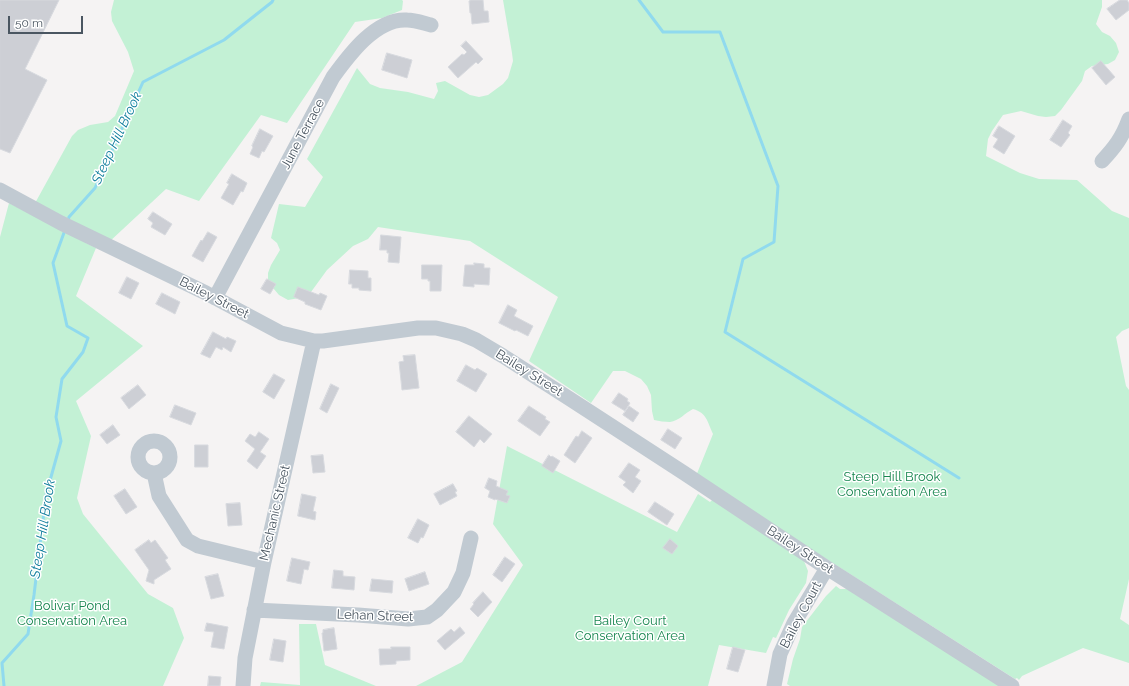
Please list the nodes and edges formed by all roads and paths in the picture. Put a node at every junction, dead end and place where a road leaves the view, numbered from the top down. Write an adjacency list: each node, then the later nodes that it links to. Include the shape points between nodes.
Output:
1 (431, 25): 5 (street, June Terrace, via 407,20 394,21 374,31 348,57 333,77)
2 (1129, 119): 3 (street, via 1124,133)
3 (1102, 161)
4 (0, 190): 5 (street, Bailey Street, via 65,225)
5 (215, 298): 6 (street, Bailey Street, via 282,333)
6 (314, 341): 9 (street, Mechanic Street); 10 (street, Bailey Street, via 418,328 436,328 476,340 684,472)
7 (154, 473): 9 (street, via 159,496 187,540 198,546)
8 (470, 538): 11 (street, Lehan Street, via 463,573 454,592 438,610 427,617 408,619)
9 (264, 562): 11 (street, Mechanic Street)
10 (827, 568): 13 (street, Bailey Court, via 788,635 780,654); 14 (street, Bailey Street)
11 (254, 610): 12 (street, Mechanic Street)
12 (243, 686)
13 (774, 686)
14 (1012, 686)

